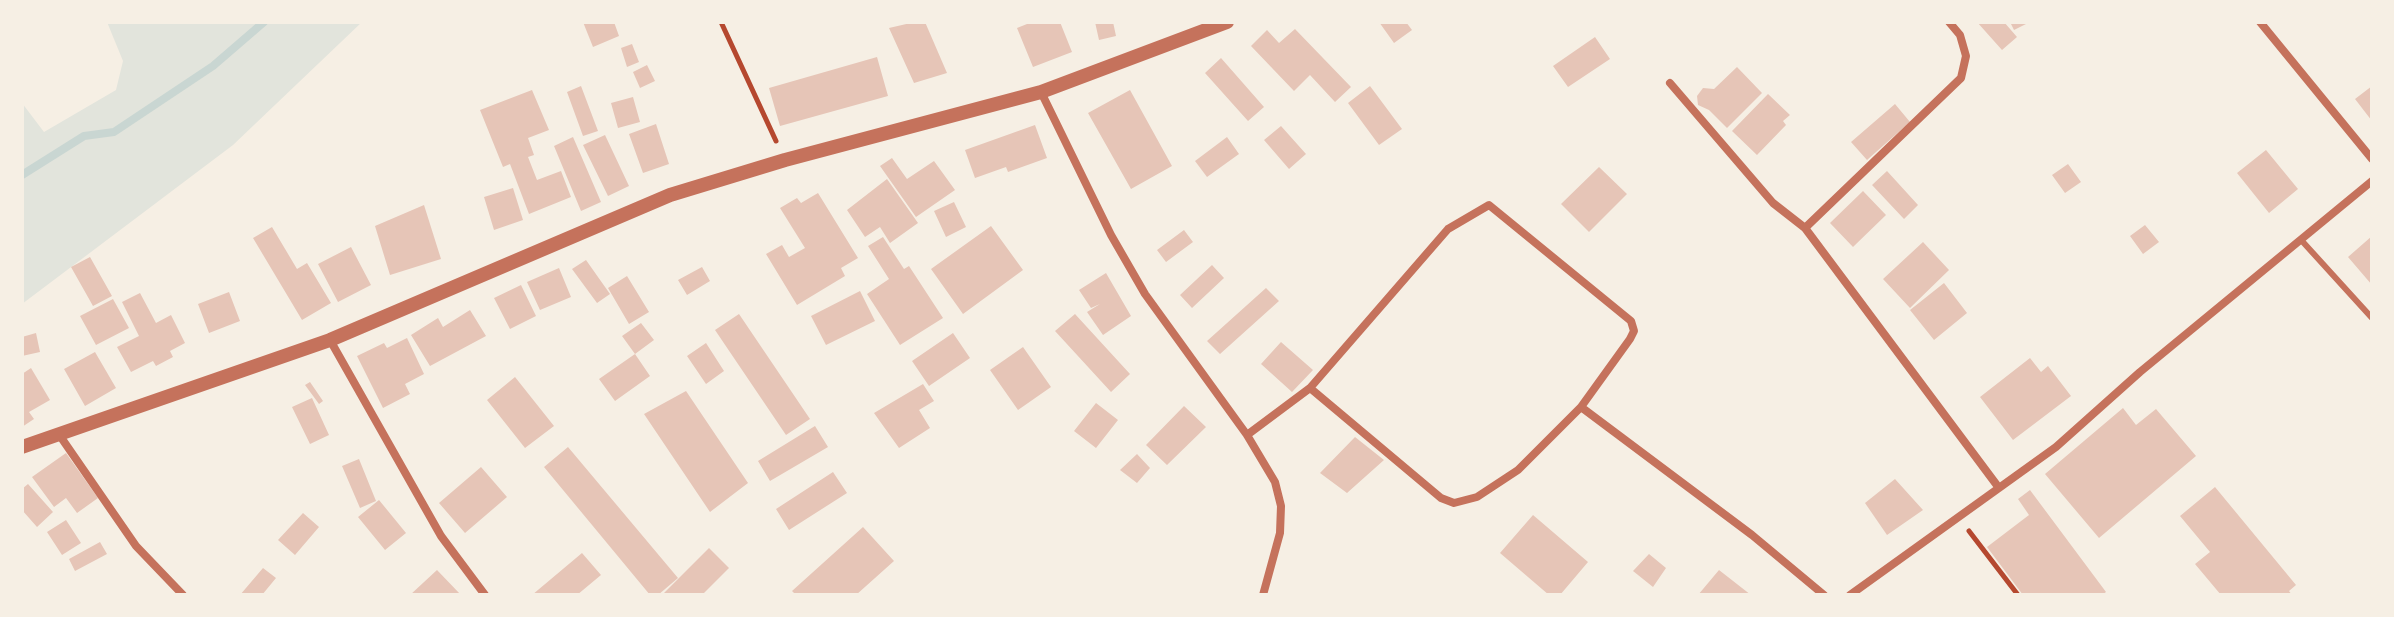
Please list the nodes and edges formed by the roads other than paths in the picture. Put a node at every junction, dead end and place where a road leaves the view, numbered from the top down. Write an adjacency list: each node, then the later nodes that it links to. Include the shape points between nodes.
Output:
1 (1185, 22): 5 (street)
2 (1227, 22): 5 (street)
3 (1949, 22): 10 (street, via 1960,35 1966,56 1961,78)
4 (2260, 22): 8 (street)
5 (1189, 37): 7 (street)
6 (1670, 83): 10 (street, via 1773,203)
7 (1041, 92): 13 (street, via 670,195); 17 (street, via 1145,294)
8 (2372, 159)
9 (2372, 181): 11 (street)
10 (1805, 228): 19 (street)
11 (2302, 241): 12 (lane); 19 (street, via 2056,447)
12 (2372, 318)
13 (330, 340): 16 (street); 21 (street, via 441,536)
14 (1310, 388): 15 (street, via 1441,498 1454,503 1477,497 1518,470); 15 (street, via 1448,229 1489,205 1631,321 1630,339); 17 (street)
15 (1581, 407): 23 (street)
16 (58, 433): 18 (street); 20 (street, via 136,546)
17 (1247, 435): 22 (street, via 1275,482 1281,506 1280,533)
18 (22, 447)
19 (1999, 488): 24 (street)
20 (183, 595)
21 (485, 595)
22 (1263, 595)
23 (1824, 595)
24 (1850, 595)

